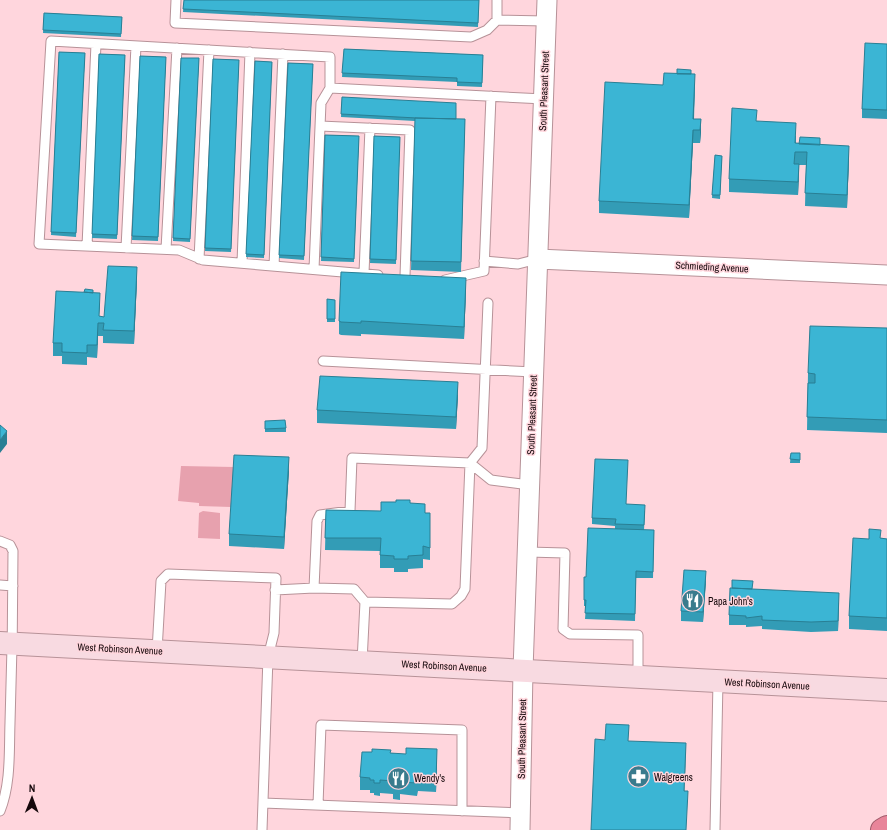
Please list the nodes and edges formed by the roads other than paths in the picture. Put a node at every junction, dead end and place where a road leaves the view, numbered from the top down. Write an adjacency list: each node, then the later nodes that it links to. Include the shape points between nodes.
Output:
1 (176, 0): 4 (lane, via 175,23 471,37 487,30)
2 (498, 0): 4 (lane)
3 (547, 0): 5 (street, South Pleasant Street)
4 (497, 20): 5 (lane)
5 (546, 21): 14 (street, South Pleasant Street)
6 (96, 44): 7 (lane); 17 (lane); 17 (lane, via 51,41 39,244)
7 (136, 46): 8 (lane); 18 (lane)
8 (177, 48): 9 (lane); 19 (lane)
9 (209, 50): 10 (lane); 21 (lane)
10 (250, 52): 11 (lane); 23 (lane)
11 (283, 54): 12 (lane, via 330,57); 24 (lane)
12 (330, 88): 13 (lane); 15 (lane, via 322,103)
13 (491, 96): 14 (lane); 22 (lane)
14 (544, 99): 20 (street, South Pleasant Street)
15 (320, 126): 16 (lane); 25 (lane)
16 (370, 128): 26 (lane); 26 (lane, via 410,130 401,276)
17 (87, 246): 18 (lane)
18 (126, 248): 19 (lane)
19 (166, 249): 21 (lane, via 179,250)
20 (538, 258): 22 (lane, via 518,264); 27 (street, Schmieding Avenue); 32 (street, South Pleasant Street)
21 (199, 259): 23 (lane)
22 (484, 261): 28 (lane, via 484,271 446,280)
23 (242, 264): 24 (lane)
24 (274, 266): 25 (lane)
25 (314, 269): 26 (lane)
26 (364, 273)
27 (887, 275)
28 (432, 279)
29 (488, 303): 31 (lane)
30 (323, 361): 31 (lane)
31 (486, 369): 32 (lane); 33 (lane, via 482,448)
32 (534, 372): 34 (street, South Pleasant Street)
33 (470, 464): 34 (lane, via 491,480); 39 (lane, via 352,458 350,511 320,515 317,521); 41 (lane, via 465,589 461,596 452,604)
34 (530, 485): 36 (street, South Pleasant Street)
35 (2, 541): 38 (lane, via 10,545 13,551)
36 (528, 552): 46 (street, South Pleasant Street); 47 (lane, via 565,554 563,629 570,634 638,635)
37 (0, 585): 38 (lane)
38 (13, 586): 42 (lane)
39 (314, 588): 40 (lane); 41 (lane, via 354,589)
40 (275, 590): 43 (lane, via 276,578 168,574 162,582); 44 (lane, via 274,632)
41 (365, 602): 45 (lane)
42 (7, 643): 43 (street, West Robinson Avenue); 52 (lane, via 9,764 4,802)
43 (157, 651): 44 (street, West Robinson Avenue)
44 (268, 657): 45 (street, West Robinson Avenue); 50 (lane)
45 (362, 662): 46 (street, West Robinson Avenue)
46 (523, 670): 47 (street, West Robinson Avenue); 54 (street, South Pleasant Street)
47 (638, 677): 48 (street, West Robinson Avenue)
48 (718, 681): 49 (street, West Robinson Avenue); 57 (lane)
49 (887, 690)
50 (263, 803): 51 (lane); 56 (lane)
51 (318, 805): 53 (lane); 53 (lane, via 321,725 462,730)
52 (0, 811)
53 (462, 811): 54 (lane)
54 (520, 822)
55 (887, 827): 58 (highway)
56 (262, 830)
57 (714, 830)
58 (882, 830)

